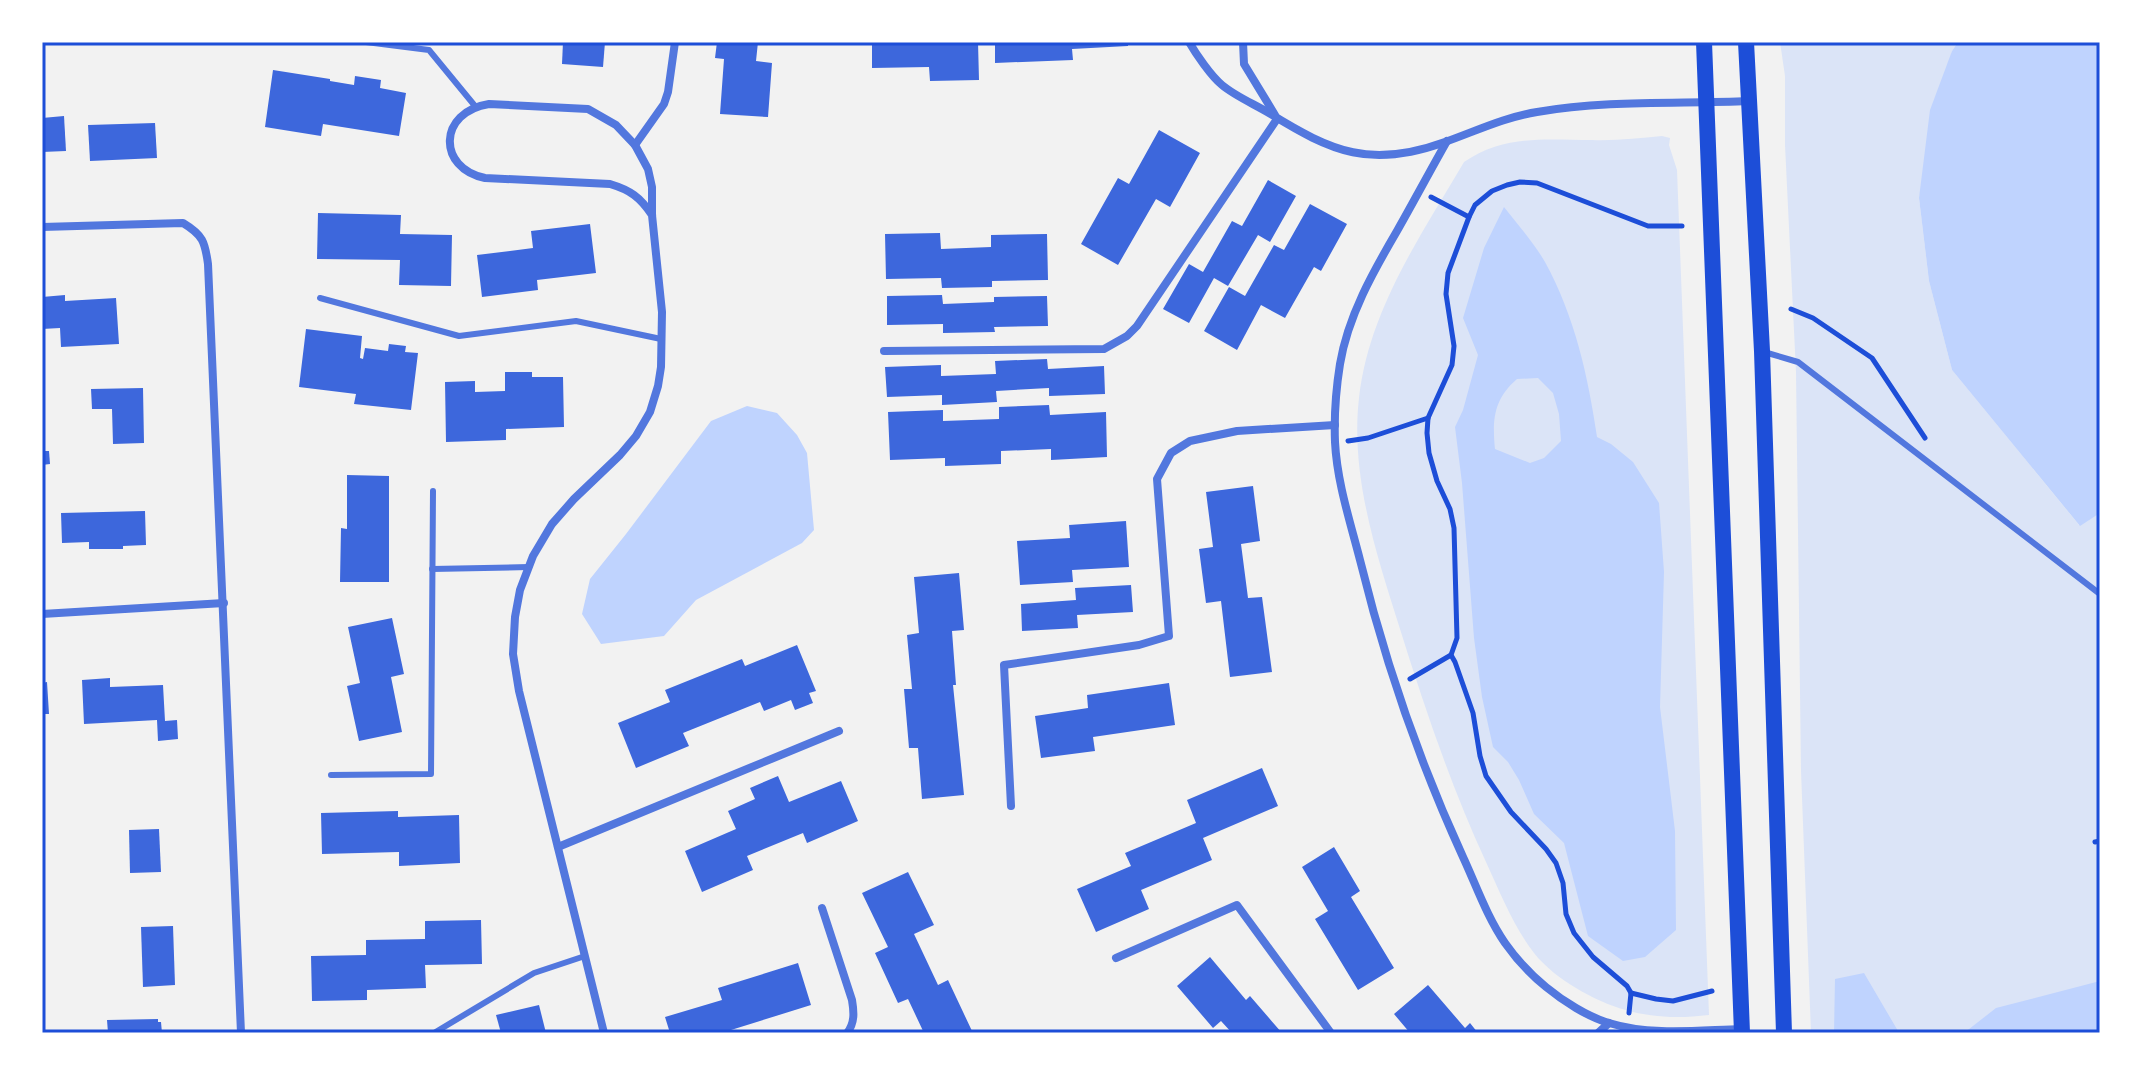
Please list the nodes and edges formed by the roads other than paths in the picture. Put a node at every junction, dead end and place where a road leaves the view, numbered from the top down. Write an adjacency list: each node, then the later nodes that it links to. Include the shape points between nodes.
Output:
1 (366, 42): 9 (lane, via 429,50)
2 (675, 42): 12 (street, via 664,104)
3 (1189, 42): 10 (street, via 1221,85)
4 (1243, 42): 10 (street, via 1244,64)
5 (1704, 42): 8 (main road)
6 (1746, 42): 7 (main road)
7 (1750, 101): 8 (street); 18 (main road)
8 (1707, 103): 11 (street, via 1588,105 1535,112); 36 (main road)
9 (475, 106): 12 (street, via 588,109 616,125); 13 (street, via 460,116 451,132 452,151 468,172 485,178 610,184 642,199)
10 (1277, 119): 11 (street, via 1328,146 1359,154 1389,156); 17 (street, via 1127,336 1104,349)
11 (1447, 141): 19 (street, via 1353,317 1340,361)
12 (635, 145): 13 (street, via 648,169)
13 (652, 215): 16 (street)
14 (42, 227): 24 (street, via 183,223 205,244)
15 (320, 298): 16 (lane, via 459,336 576,321)
16 (661, 339): 21 (street, via 658,386 650,412 636,436 552,524)
17 (884, 351)
18 (1762, 351): 23 (lane, via 1798,362); 43 (main road)
19 (1335, 425): 28 (street, via 1237,431 1190,441 1171,453 1157,479 1169,636 1004,665); 33 (street, via 1341,489 1375,620 1446,820 1505,943 1549,990)
20 (433, 491): 22 (lane)
21 (529, 567): 22 (lane); 29 (street, via 515,617 513,654)
22 (432, 569): 27 (lane, via 431,774)
23 (2100, 594)
24 (224, 603): 25 (street); 37 (street)
25 (42, 614)
26 (839, 731): 29 (street)
27 (331, 775)
28 (1011, 806)
29 (558, 847): 31 (street)
30 (822, 908): 40 (street, via 852,1000)
31 (585, 956): 34 (lane, via 534,973); 39 (street)
32 (1116, 958): 41 (street, via 1237,905)
33 (1609, 1023): 35 (street); 42 (street)
34 (446, 1030): 38 (lane)
35 (1640, 1031): 36 (street)
36 (1742, 1031)
37 (241, 1033)
38 (434, 1033)
39 (604, 1033)
40 (847, 1033)
41 (1331, 1033)
42 (1598, 1033)
43 (1784, 1033)

